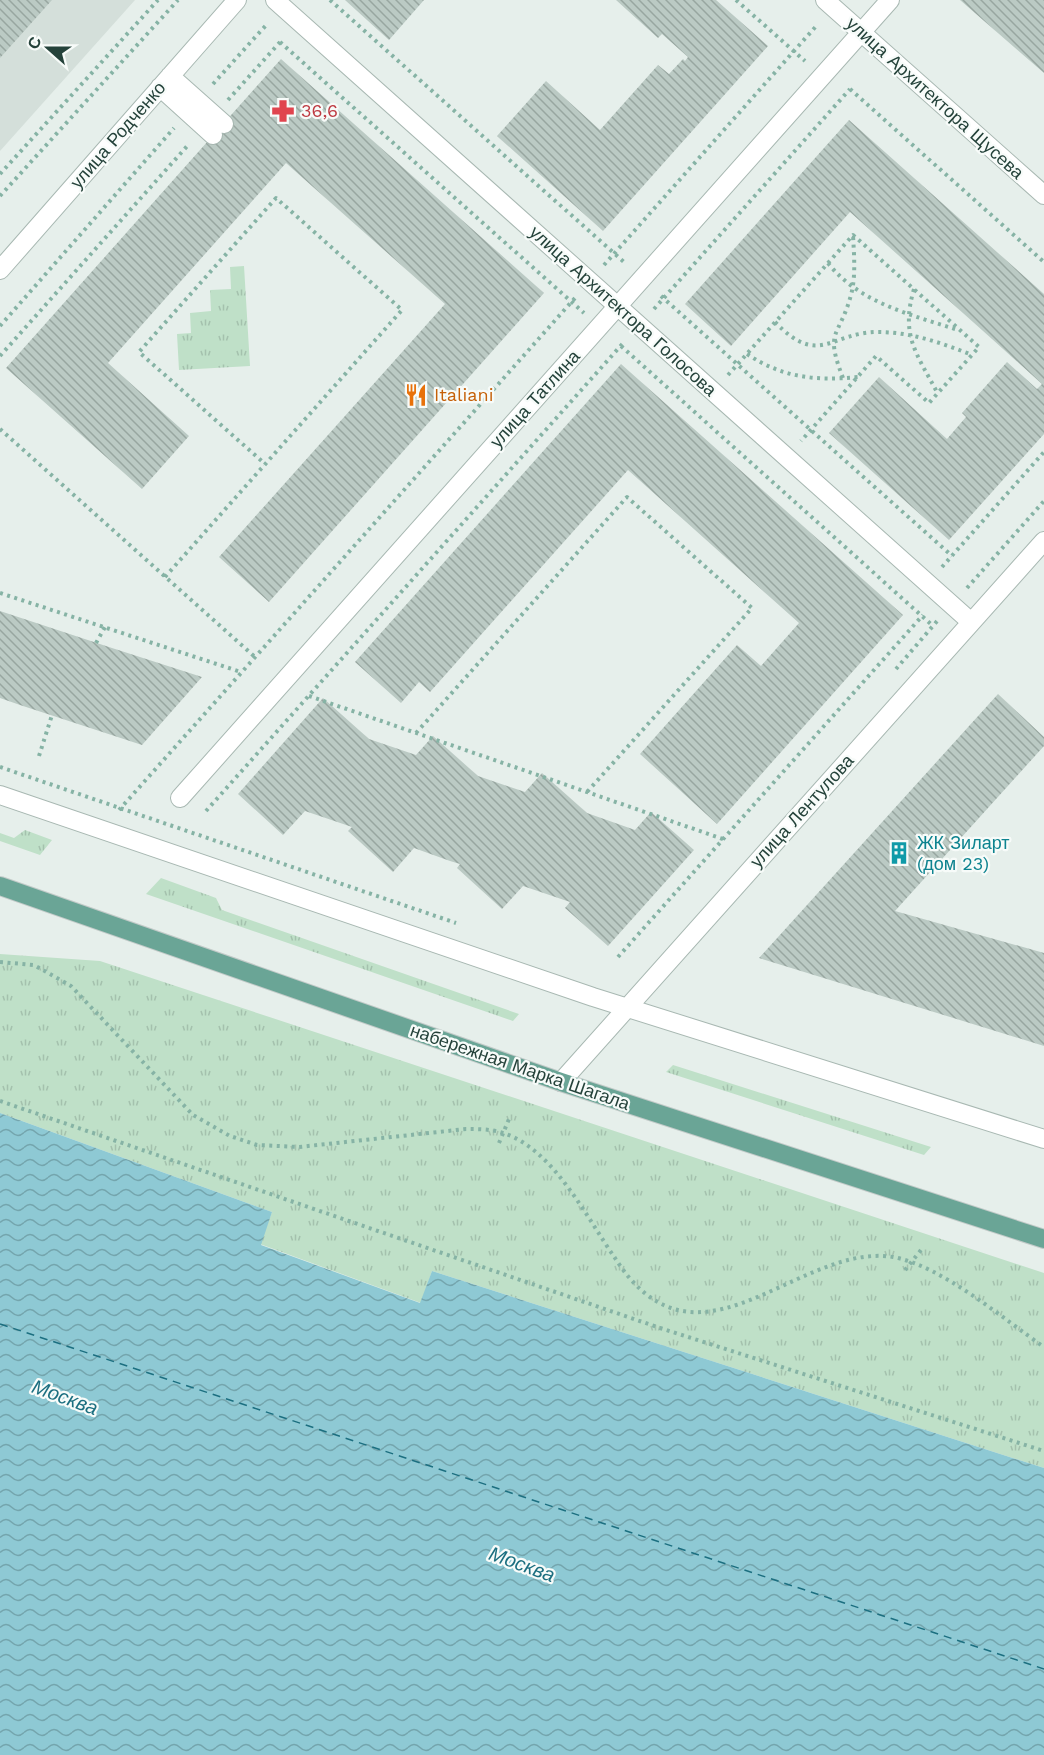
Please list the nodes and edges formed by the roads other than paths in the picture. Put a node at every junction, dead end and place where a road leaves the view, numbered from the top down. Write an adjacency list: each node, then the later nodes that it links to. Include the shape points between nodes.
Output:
1 (237, 0): 6 (street, улица Родченко)
2 (890, 0): 5 (street, улица Татлина)
3 (279, 3): 10 (street, улица Архитектора Голосова)
4 (830, 4): 5 (street, улица Архитектора Щусева)
5 (862, 33): 8 (street, улица Архитектора Щусева); 10 (street, улица Татлина)
6 (165, 82): 7 (street); 9 (street, улица Родченко)
7 (214, 125)
8 (1044, 195)
9 (0, 270)
10 (618, 306): 12 (street, улица Архитектора Голосова); 14 (street, улица Татлина)
11 (1044, 541): 12 (street, улица Лентулова)
12 (971, 622): 16 (street, улица Лентулова)
13 (0, 795): 16 (street)
14 (180, 798)
15 (0, 885): 17 (main road, набережная Марка Шагала)
16 (627, 1008): 17 (street, улица Лентулова); 18 (street)
17 (561, 1082): 19 (main road, набережная Марка Шагала)
18 (1044, 1139)
19 (1044, 1239)

